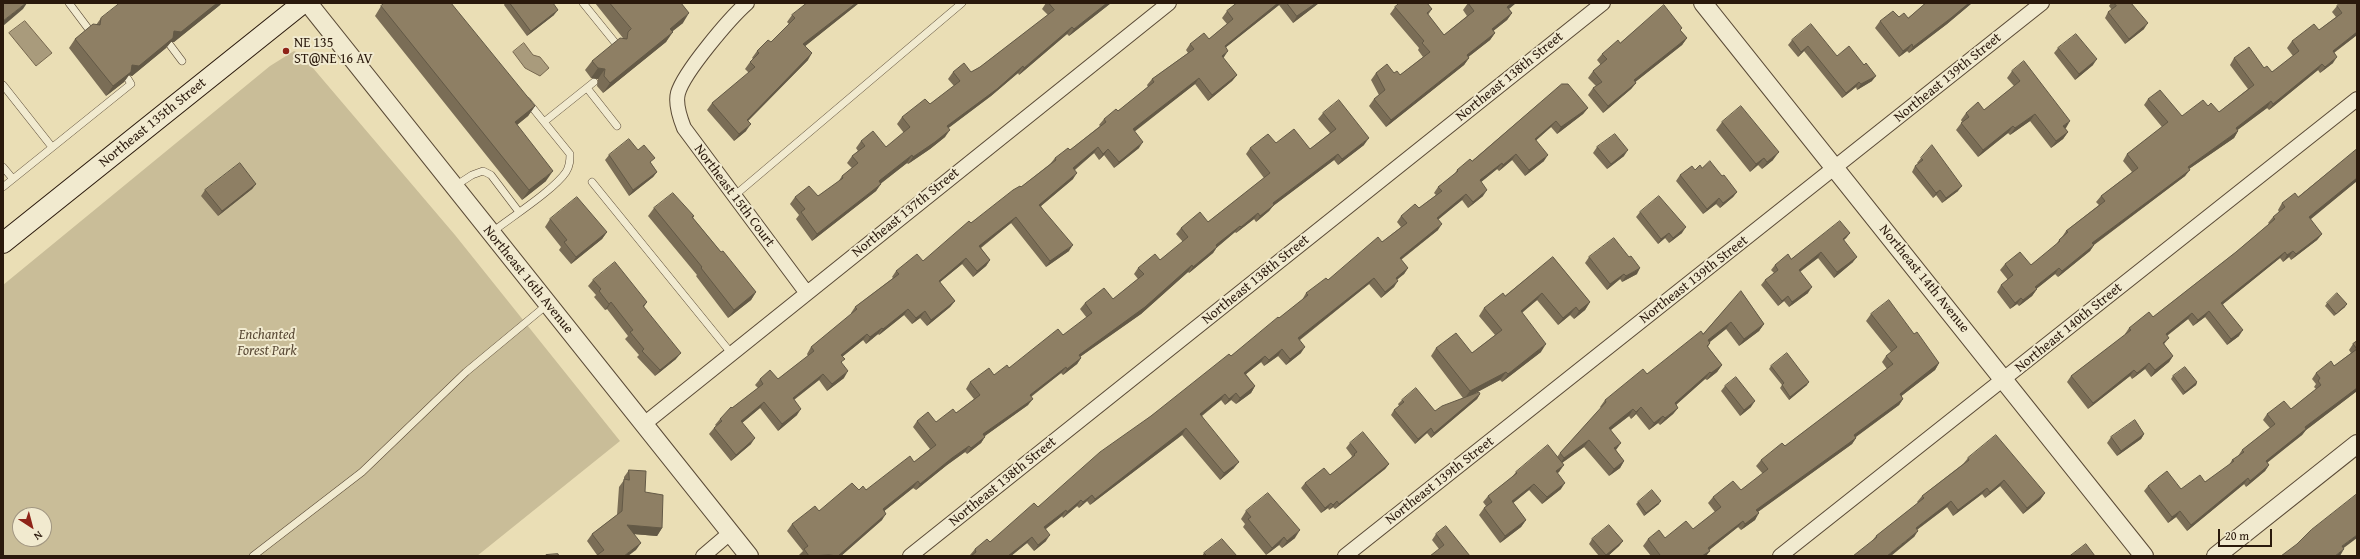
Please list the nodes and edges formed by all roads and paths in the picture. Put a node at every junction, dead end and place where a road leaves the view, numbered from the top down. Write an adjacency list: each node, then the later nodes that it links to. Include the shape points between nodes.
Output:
1 (69, 3): 11 (lane)
2 (303, 3): 33 (main road, Northeast 135th Street)
3 (308, 3): 29 (street, Northeast 16th Avenue)
4 (583, 3): 13 (lane)
5 (747, 3): 30 (street, Northeast 15th Court, via 698,59 678,93 678,111 684,128)
6 (962, 3): 30 (lane)
7 (1169, 3): 34 (street, Northeast 137th Street)
8 (1603, 3): 44 (street, Northeast 138th Street)
9 (1703, 3): 25 (street, Northeast 14th Avenue)
10 (2042, 3): 25 (street, Northeast 139th Street)
11 (90, 31)
12 (170, 45): 14 (lane)
13 (617, 45)
14 (182, 61)
15 (128, 79): 23 (lane, via 131,84)
16 (594, 82): 18 (lane)
17 (3, 85): 23 (lane)
18 (587, 88): 21 (lane); 22 (lane)
19 (520, 92): 21 (lane)
20 (2357, 99): 37 (street, Northeast 140th Street)
21 (544, 122): 31 (lane, via 570,154 570,162 567,171 558,180)
22 (617, 126)
23 (52, 147): 26 (lane)
24 (3, 167): 26 (lane)
25 (1836, 168): 37 (street, Northeast 14th Avenue); 45 (street, Northeast 139th Street)
26 (13, 179): 28 (lane)
27 (592, 182): 36 (lane)
28 (3, 186)
29 (454, 186): 31 (lane, via 483,171 491,175); 32 (street, Northeast 16th Avenue)
30 (734, 196): 34 (street, Northeast 15th Court)
31 (519, 212): 32 (lane)
32 (491, 233): 35 (street, Northeast 16th Avenue)
33 (3, 243)
34 (806, 292): 36 (street, Northeast 137th Street)
35 (548, 304): 38 (street, Northeast 16th Avenue); 41 (lane, via 466,372 362,472)
36 (731, 353): 38 (street, Northeast 137th Street)
37 (2004, 380): 46 (street, Northeast 140th Street); 47 (street, Northeast 14th Avenue)
38 (644, 424): 40 (street, Northeast 16th Avenue)
39 (2357, 444): 48 (street)
40 (730, 533): 42 (street); 43 (street, Northeast 16th Avenue)
41 (253, 556)
42 (703, 556)
43 (749, 556)
44 (910, 556)
45 (1345, 556)
46 (1780, 556)
47 (2144, 556)
48 (2216, 556)

